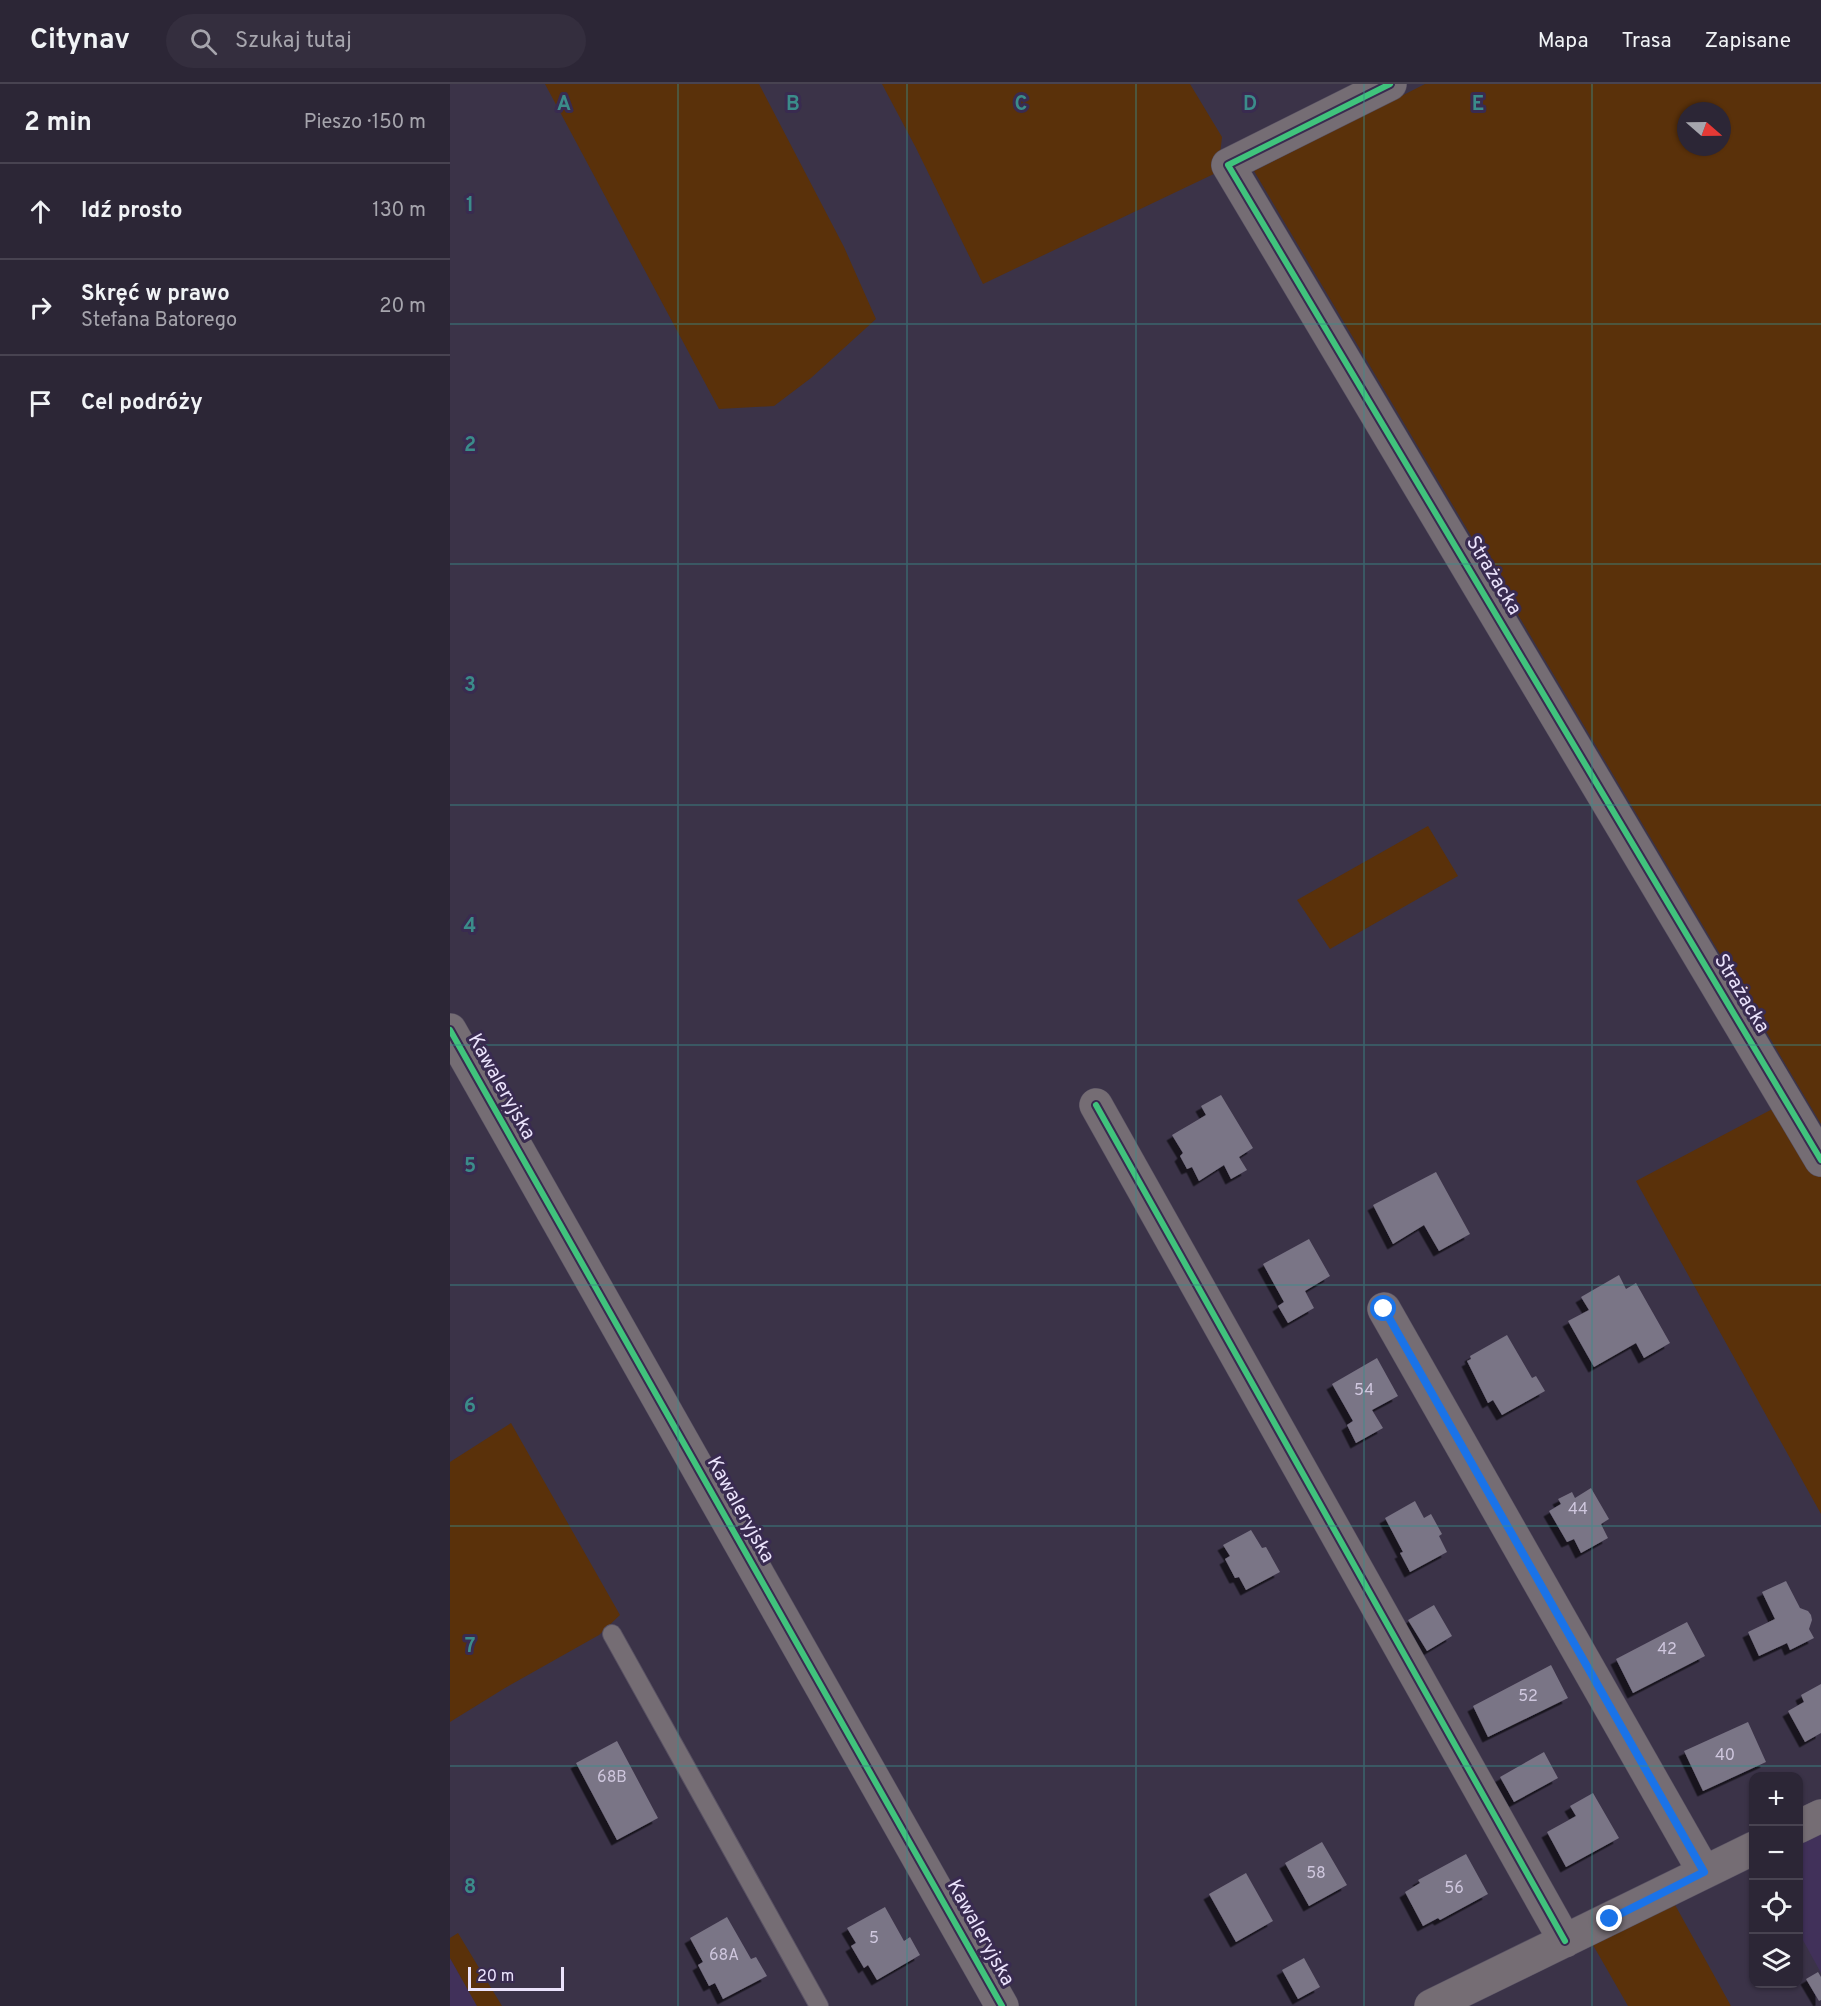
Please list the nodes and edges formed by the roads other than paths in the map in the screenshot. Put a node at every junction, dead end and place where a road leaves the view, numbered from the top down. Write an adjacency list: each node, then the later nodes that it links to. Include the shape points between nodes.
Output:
1 (1390, 84): 4 (street, Strażacka, via 1228,165)
2 (450, 1029): 13 (street, Kawaleryjska)
3 (1096, 1105): 11 (street)
4 (1821, 1160)
5 (1384, 1309): 10 (street)
6 (612, 1634): 12 (lane)
7 (1821, 1816): 8 (street)
8 (1800, 1826)
9 (1749, 1850): 10 (street)
10 (1704, 1872): 11 (street)
11 (1565, 1941): 14 (street)
12 (819, 2006)
13 (1002, 2006)
14 (1431, 2006)

